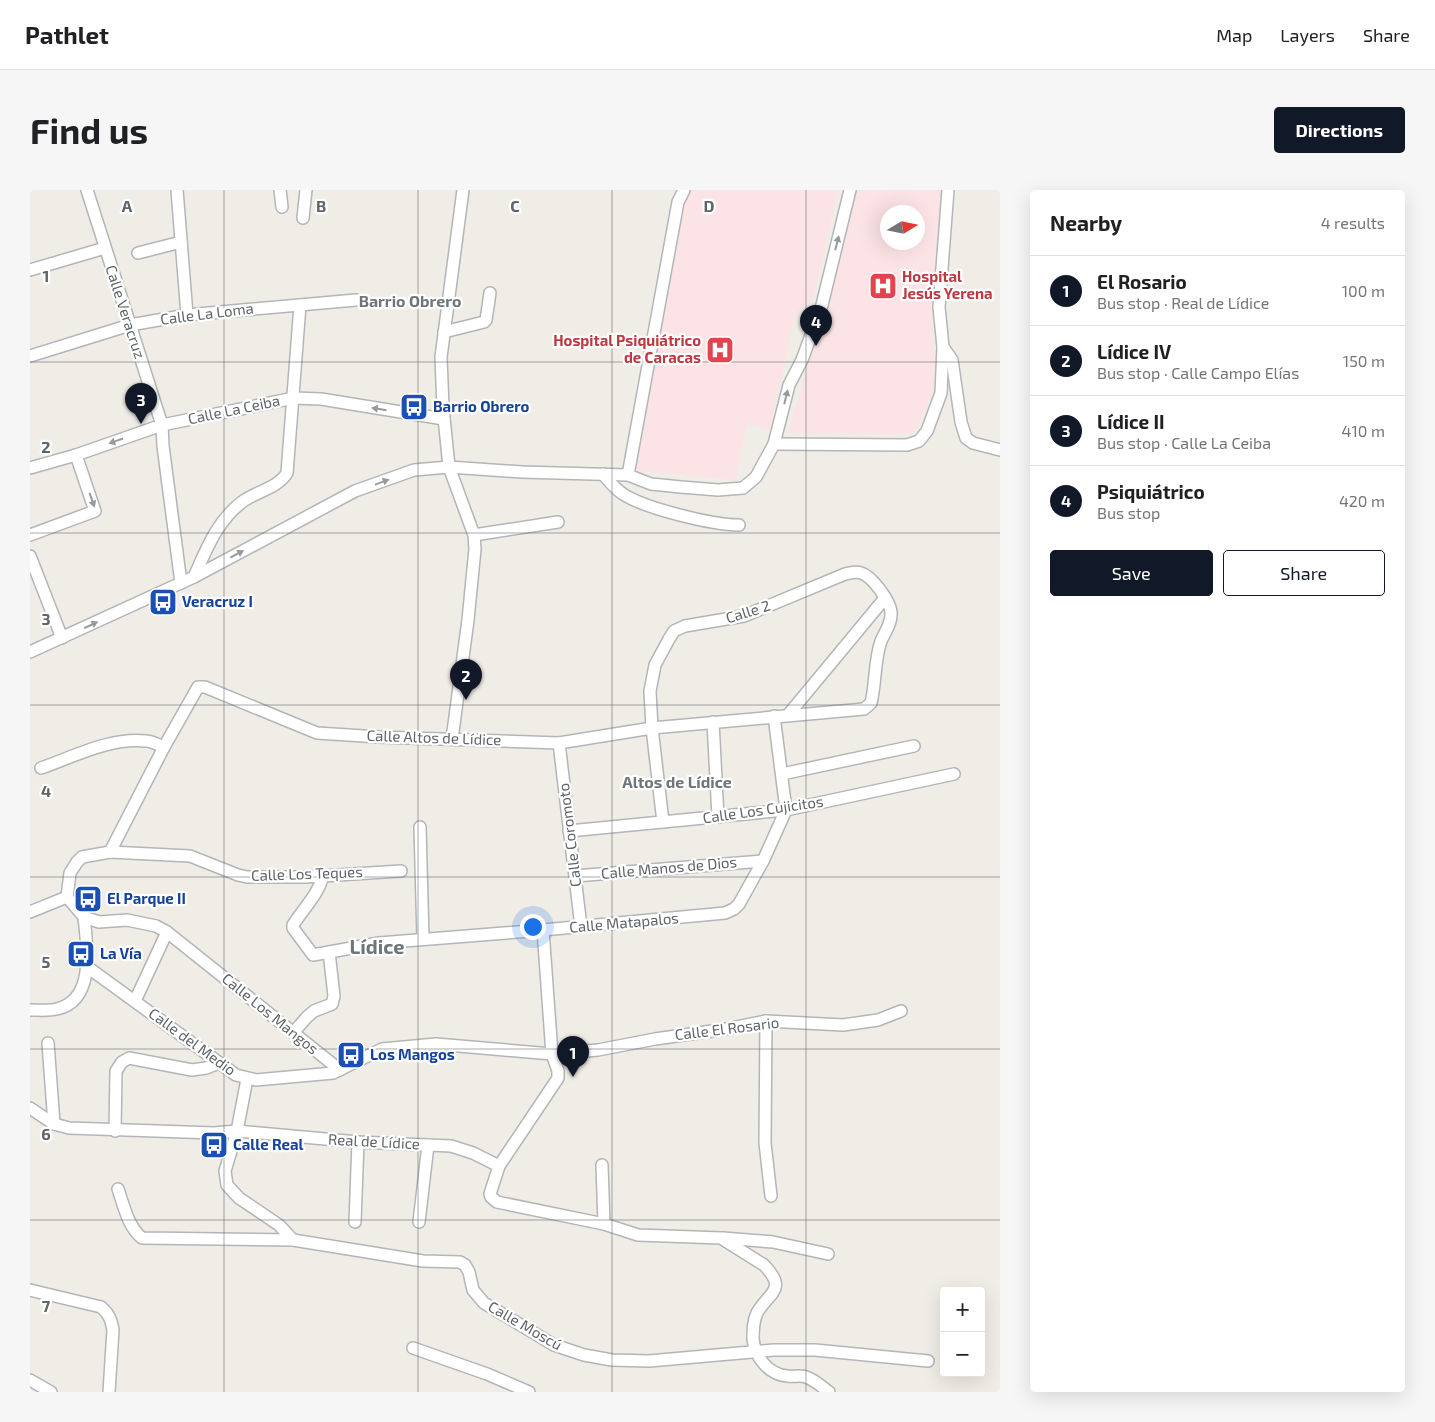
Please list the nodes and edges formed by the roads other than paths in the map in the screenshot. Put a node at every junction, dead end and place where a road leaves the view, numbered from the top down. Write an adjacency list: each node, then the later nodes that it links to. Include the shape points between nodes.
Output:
1 (87, 190): 12 (street, Calle Veracruz)
2 (177, 190): 11 (street)
3 (280, 190): 9 (street)
4 (306, 190): 10 (street)
5 (463, 190): 20 (street)
6 (684, 190): 32 (street, via 678,202)
7 (850, 190): 26 (street, one-way to 7, via 789,385 822,305)
8 (948, 190): 21 (street, via 939,307)
9 (282, 208)
10 (303, 218)
11 (181, 242): 13 (street); 18 (street)
12 (105, 248): 14 (street); 19 (street, Calle Veracruz)
13 (138, 253)
14 (30, 270)
15 (490, 294): 20 (street, via 484,322)
16 (356, 300): 17 (street, Calle La Loma)
17 (300, 304): 18 (street, Calle La Loma); 23 (street)
18 (187, 315): 19 (street, Calle La Loma)
19 (130, 325): 22 (street, Calle La Loma); 25 (street, Calle Veracruz)
20 (444, 332): 24 (street)
21 (943, 347): 26 (street, via 941,393 927,431 919,441 908,444); 27 (street, via 952,360 966,438)
22 (30, 356)
23 (294, 398): 24 (street, Calle La Ceiba, one-way to 23, via 321,399); 25 (street, Calle La Ceiba); 38 (street, via 287,473 230,511 213,536)
24 (444, 419): 29 (street)
25 (162, 425): 28 (street, Calle La Ceiba, one-way to 28); 39 (street, Calle Veracruz)
26 (774, 444): 32 (street, via 756,477 743,488 718,490 652,484)
27 (1000, 450)
28 (76, 454): 30 (street, Calle La Ceiba); 35 (street, one-way to 35, via 95,511)
29 (449, 467): 31 (street); 36 (street); 38 (street, one-way to 29, via 355,491 414,470)
30 (30, 468)
31 (603, 474): 32 (street); 34 (street, via 621,493 635,501 715,523)
32 (628, 475)
33 (558, 522): 36 (street)
34 (738, 525)
35 (30, 535)
36 (474, 535): 48 (street, via 468,620)
37 (30, 556): 41 (street)
38 (194, 577): 39 (street)
39 (182, 583): 41 (street, one-way to 39)
40 (885, 598): 43 (street, Calle 2, via 891,620 880,643 875,690 871,703); 44 (street); 47 (street, Calle 2, via 869,577 856,572 744,616 679,628 655,665 650,691)
41 (62, 638): 42 (street)
42 (30, 652)
43 (864, 708): 44 (street, Calle Altos de Lídice)
44 (788, 715): 45 (street, Calle Altos de Lídice)
45 (774, 716): 46 (street, Calle Altos de Lídice); 53 (street, Calle Matapalos)
46 (713, 722): 47 (street, Calle Altos de Lídice); 56 (street)
47 (652, 728): 49 (street, Calle Altos de Lídice); 57 (street, Calle 2)
48 (452, 739): 49 (street, Calle Altos de Lídice); 51 (street, Calle Altos de Lídice, via 317,733 203,686 196,688)
49 (559, 743): 59 (street, Calle Coromoto)
50 (914, 746): 53 (street)
51 (164, 747): 52 (street, via 133,740 105,745); 60 (street, Calle Altos de Lídice)
52 (41, 768)
53 (782, 774): 55 (street, Calle Matapalos)
54 (954, 774): 55 (street, Calle Los Cujicitos)
55 (786, 810): 56 (street, Calle Los Cujicitos); 61 (street, Calle Matapalos)
56 (718, 817): 57 (street, Calle Los Cujicitos)
57 (663, 822): 59 (street, Calle Los Cujicitos)
58 (420, 827): 71 (street)
59 (569, 831): 64 (street, Calle Coromoto)
60 (110, 852): 63 (street, Calle Los Teques, via 190,856 248,877); 65 (street, Calle Los Teques, via 82,857 76,862 70,873)
61 (764, 861): 64 (street, Calle Manos de Dios); 68 (street, Calle Matapalos, via 739,904 726,913)
62 (401, 872): 63 (street, Calle Los Teques)
63 (323, 875): 72 (street, Calle Matapalos, via 315,895 293,926 312,954)
64 (575, 876): 68 (street, Calle Coromoto)
65 (67, 897): 66 (street); 67 (street)
66 (30, 912)
67 (84, 917): 70 (street, Calle Los Mangos, via 99,922 127,920 156,926); 73 (street)
68 (581, 927): 69 (street, Calle Matapalos)
69 (543, 930): 71 (street, Calle Matapalos); 80 (street)
70 (167, 932): 74 (street); 78 (street, Calle Los Mangos)
71 (424, 939): 72 (street, Calle Matapalos)
72 (329, 952): 78 (street, via 332,1004 314,1011)
73 (86, 966): 74 (street, Calle del Medio); 75 (street, via 84,986 70,1002 57,1009)
74 (135, 1001): 81 (street, Calle del Medio)
75 (30, 1010)
76 (902, 1011): 77 (street, Calle El Rosario, via 878,1020 843,1025)
77 (766, 1021): 80 (street, Calle El Rosario, via 598,1050); 93 (street, via 765,1144)
78 (293, 1033): 82 (street, Calle Los Mangos)
79 (48, 1043): 85 (street)
80 (552, 1054): 82 (street, via 436,1044 382,1049); 91 (street, via 558,1078)
81 (219, 1063): 83 (street, Calle del Medio); 86 (street, via 192,1070 129,1058 122,1062 116,1071)
82 (340, 1070): 83 (street, Calle del Medio)
83 (247, 1079): 87 (street)
84 (30, 1108): 85 (street, Real de Lídice)
85 (54, 1124): 86 (street, Real de Lídice)
86 (115, 1131): 87 (street, Real de Lídice)
87 (237, 1131): 88 (street, Real de Lídice); 98 (street, via 225,1171 226,1185 239,1198 279,1224)
88 (358, 1142): 89 (street, Real de Lídice); 94 (street)
89 (428, 1145): 91 (street, Real de Lídice, via 451,1146); 95 (street)
90 (602, 1165): 96 (street)
91 (499, 1166): 96 (street, via 490,1194 493,1200)
92 (118, 1190): 98 (street, Calle Moscú, via 130,1223 142,1238)
93 (771, 1196)
94 (355, 1222)
95 (419, 1222)
96 (604, 1224): 97 (street, via 638,1235)
97 (721, 1238): 99 (street, via 772,1242); 102 (street, via 770,1270 776,1284 774,1293 754,1320 752,1331)
98 (293, 1240): 102 (street, Calle Moscú, via 423,1261 460,1262 470,1272 473,1290 484,1303 554,1345 584,1355 649,1361)
99 (828, 1254)
100 (30, 1290): 106 (street, via 101,1307 108,1313 113,1330)
101 (413, 1348): 107 (street)
102 (756, 1352): 103 (street, Calle Moscú, via 815,1350); 108 (street, via 769,1368 785,1376 806,1377)
103 (928, 1360)
104 (30, 1380): 105 (street)
105 (51, 1392)
106 (109, 1392)
107 (529, 1392)
108 (829, 1392)

